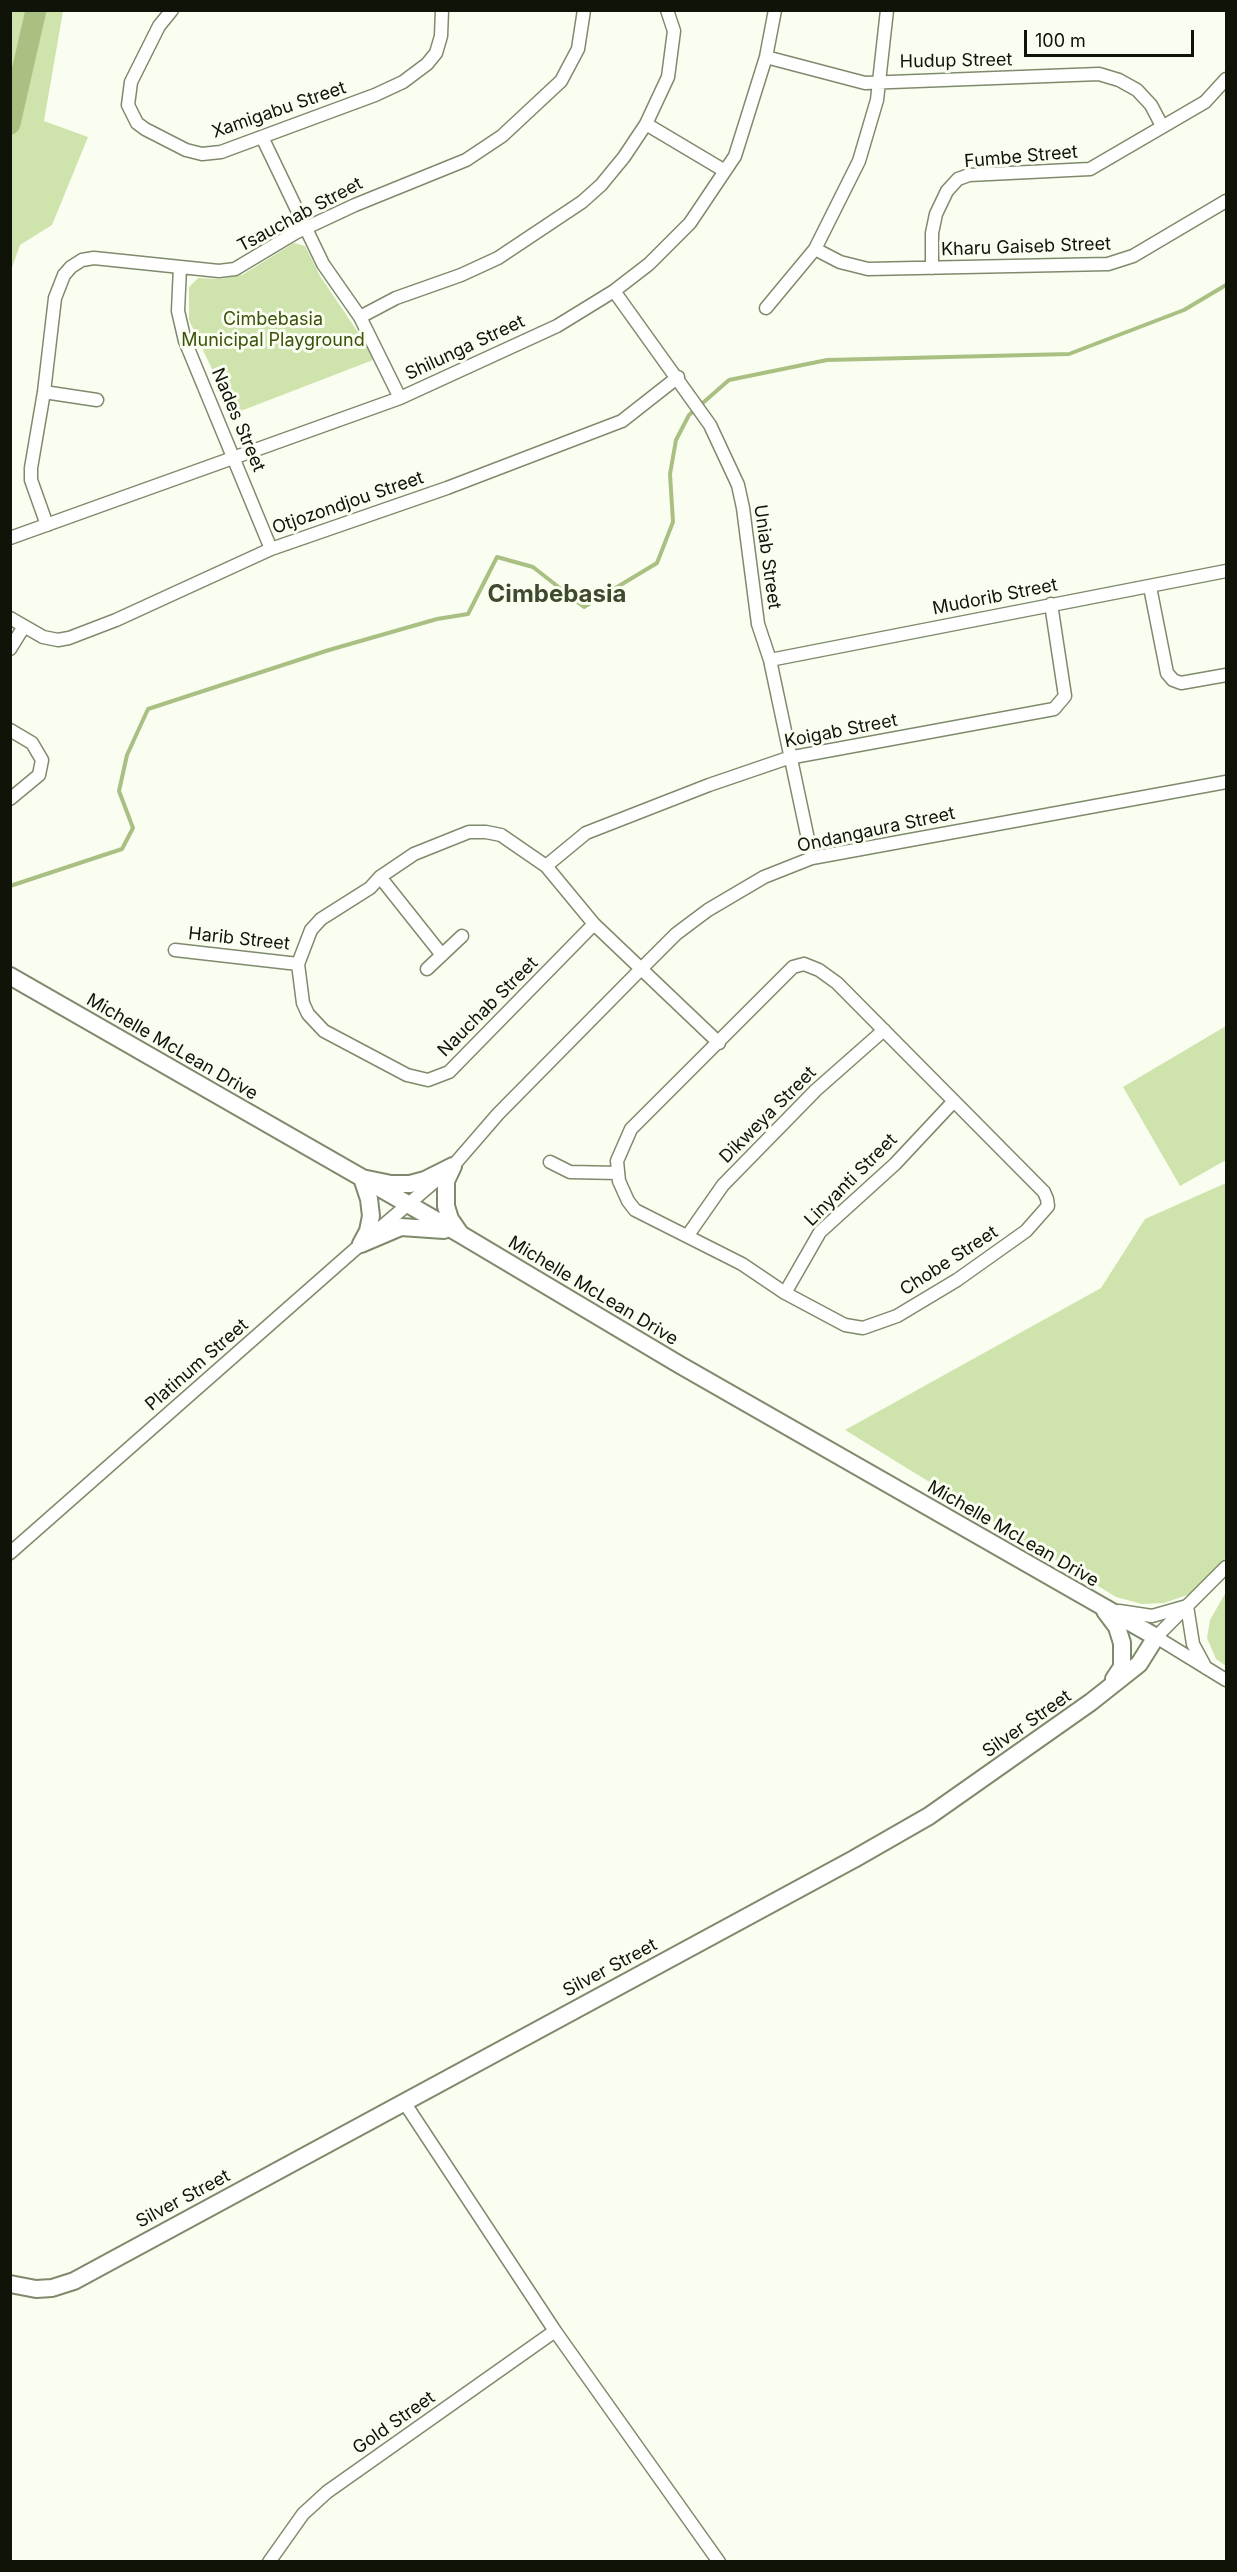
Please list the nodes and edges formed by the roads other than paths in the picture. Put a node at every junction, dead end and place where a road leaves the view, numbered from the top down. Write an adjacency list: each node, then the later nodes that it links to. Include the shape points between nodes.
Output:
1 (172, 10): 12 (street, Xamigabu Street, via 159,26 129,88 128,105 137,123 186,150 202,154 221,152)
2 (442, 10): 12 (street, Xamigabu Street, via 436,53 419,71 389,90)
3 (584, 10): 15 (street, Tsauchab Street, via 580,41 568,70 502,136 466,160 374,196)
4 (667, 10): 10 (street, via 674,31 668,77)
5 (775, 10): 7 (street, Shilunga Street)
6 (887, 10): 9 (street)
7 (766, 57): 9 (street, Hudup Street, via 859,82); 13 (street, Shilunga Street, via 735,156)
8 (1227, 79): 11 (street, Fumbe Street, via 1205,102)
9 (879, 81): 11 (street, Hudup Street, via 976,81 1100,74 1137,90); 16 (street, via 865,145)
10 (645, 124): 13 (street); 21 (street, via 601,185 542,229 480,267 396,298)
11 (1162, 126): 18 (street, Fumbe Street, via 1090,169 969,175 958,179 936,214)
12 (262, 137): 15 (street)
13 (725, 171): 19 (street, Shilunga Street, via 677,238)
14 (1227, 201): 18 (street, Kharu Gaiseb Street, via 1116,262)
15 (306, 230): 17 (street, Tsauchab Street, via 234,269); 21 (street, via 329,275)
16 (815, 249): 18 (street, Kharu Gaiseb Street, via 840,262 868,269); 20 (street)
17 (180, 267): 23 (street, Tsauchab Street, via 94,258 71,267 55,298); 26 (street, Nades Street, via 178,311 185,341)
18 (932, 268)
19 (614, 291): 22 (street, Uniab Street); 24 (street, Shilunga Street, via 557,326)
20 (766, 308)
21 (360, 317): 24 (street)
22 (678, 377): 29 (street, Otjozondjou Street, via 622,421); 36 (street, Uniab Street, via 710,425 738,485 752,596 762,644)
23 (44, 392): 25 (street); 27 (street, Tsauchab Street, via 31,480)
24 (399, 398): 26 (street, Shilunga Street)
25 (97, 400)
26 (235, 457): 27 (street, Shilunga Street); 29 (street, Nades Street)
27 (47, 525): 28 (street, Shilunga Street)
28 (10, 538)
29 (271, 549): 34 (street, Otjozondjou Street, via 69,638 43,637)
30 (1227, 571): 31 (street, Mudorib Street)
31 (1150, 587): 32 (street, Mudorib Street); 37 (street, via 1167,672 1173,680 1181,683)
32 (1051, 604): 36 (street, Mudorib Street); 39 (street, Koigab Street, via 1065,696 1054,709)
33 (10, 618): 34 (street, Otjozondjou Street)
34 (24, 628): 35 (street)
35 (10, 649)
36 (770, 660): 39 (street, Uniab Street)
37 (1227, 675)
38 (10, 730): 41 (street, via 32,743 42,760 33,783)
39 (789, 758): 42 (street, Uniab Street); 43 (street, Koigab Street, via 586,833)
40 (1227, 782): 42 (street, Ondangaura Street)
41 (10, 799)
42 (812, 858): 51 (street, Ondangaura Street, via 764,877 708,910 676,934)
43 (546, 866): 44 (street, Nauchab Street, via 501,835 469,832 431,844); 45 (street, Nauchab Street)
44 (380, 877): 48 (street); 49 (street, Nauchab Street, via 370,888 321,919 311,930)
45 (594, 924): 49 (street, Nauchab Street, via 449,1072 428,1080 407,1075 324,1031 303,1003); 51 (street, Nauchab Street)
46 (462, 936): 48 (street)
47 (175, 950): 49 (street, Harib Street)
48 (442, 955): 50 (street)
49 (298, 964)
50 (427, 969)
51 (640, 970): 54 (street); 57 (street, Ondangaura Street, via 498,1114)
52 (10, 976): 59 (street, Michelle McLean Drive)
53 (884, 1030): 54 (street, Chobe Street, via 837,983 804,964 793,967); 55 (street, Chobe Street); 62 (street, Dikweya Street, via 816,1090 723,1185)
54 (719, 1043): 58 (street, Chobe Street, via 632,1130 617,1161)
55 (954, 1101): 64 (street, Linyanti Street, via 895,1164 820,1232); 64 (street, Chobe Street, via 1044,1192 1048,1206 1042,1215 957,1280 878,1324 863,1328 845,1325)
56 (550, 1162): 58 (street, via 570,1172)
57 (453, 1167): 59 (street, via 410,1184); 60 (street, Ondangaura Street); 61 (street, via 446,1181 446,1206)
58 (618, 1173): 62 (street, Chobe Street, via 635,1210)
59 (362, 1178): 60 (street, Michelle McLean Drive); 63 (street, via 371,1216)
60 (409, 1205): 61 (street, Michelle McLean Drive); 63 (street, Platinum Street)
61 (460, 1234): 63 (street, via 435,1227 401,1227); 68 (street, Michelle McLean Drive)
62 (688, 1235): 64 (street, Chobe Street, via 742,1264)
63 (362, 1244): 65 (street, Platinum Street)
64 (784, 1293)
65 (10, 1553)
66 (1227, 1567): 67 (street)
67 (1187, 1606): 68 (street, via 1152,1616); 69 (street); 70 (street, via 1193,1644)
68 (1103, 1608): 69 (street, Michelle McLean Drive); 72 (street, via 1117,1628 1124,1655 1122,1667)
69 (1156, 1638): 70 (street); 72 (street, Silver Street, via 1139,1664)
70 (1208, 1670): 71 (street)
71 (1227, 1680)
72 (1110, 1685): 73 (street, Silver Street, via 929,1816)
73 (404, 2102): 74 (street, Silver Street, via 74,2281 36,2289); 75 (street)
74 (10, 2284)
75 (555, 2331): 76 (street, Gold Street, via 327,2492 303,2514); 77 (street)
76 (269, 2562)
77 (719, 2562)

